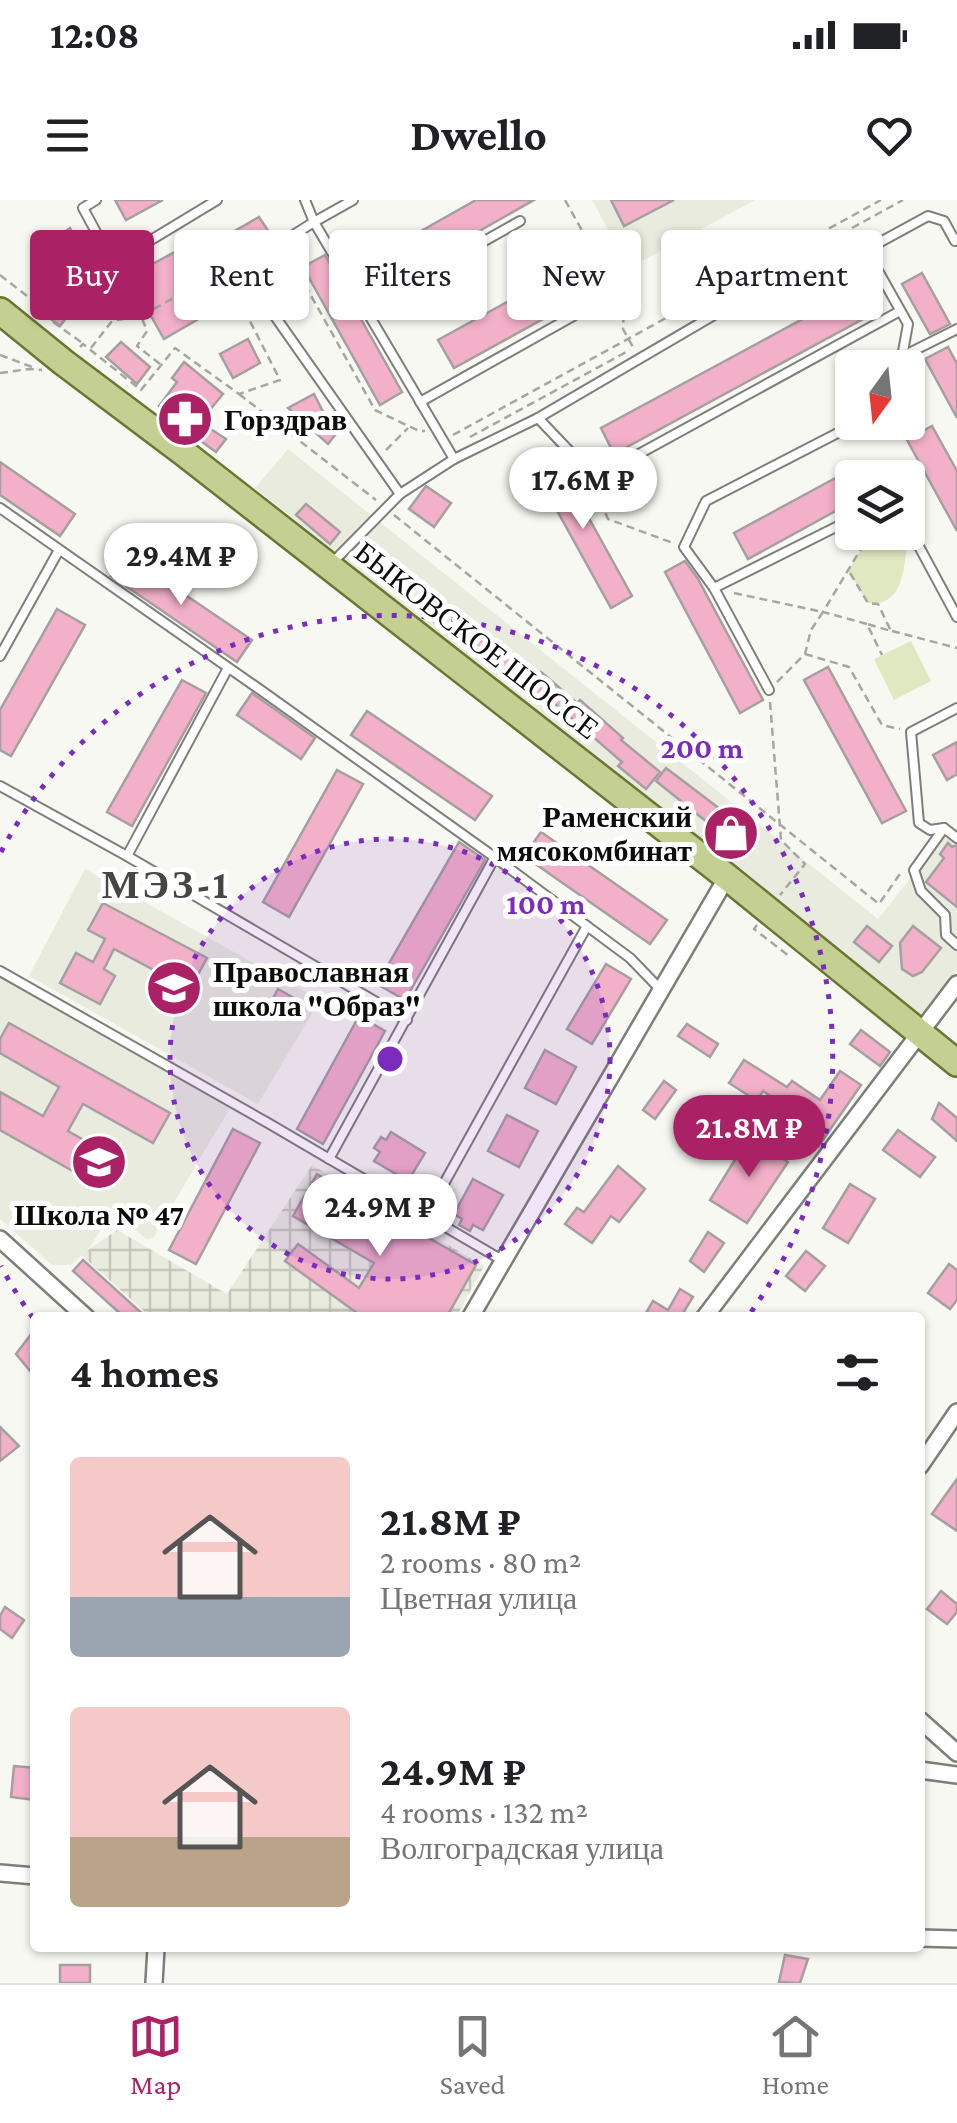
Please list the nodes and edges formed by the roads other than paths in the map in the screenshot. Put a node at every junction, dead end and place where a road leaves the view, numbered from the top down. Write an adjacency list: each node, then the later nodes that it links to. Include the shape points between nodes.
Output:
1 (96, 200): 7 (lane, via 83,208)
2 (217, 200): 8 (lane)
3 (305, 200): 6 (lane)
4 (353, 200): 6 (lane)
5 (520, 221): 9 (lane)
6 (314, 222): 12 (lane); 26 (lane, via 241,268)
7 (95, 230)
8 (154, 238)
9 (487, 240)
10 (883, 241): 11 (lane, via 928,216 944,221)
11 (956, 242)
12 (329, 247)
13 (883, 281): 15 (lane)
14 (0, 311): 31 (main road, БЫКОВСКОЕ ШОССЕ, via 54,368)
15 (900, 312): 20 (lane, via 908,324); 23 (lane, via 596,478)
16 (372, 320): 22 (lane)
17 (566, 320): 22 (lane)
18 (707, 320): 23 (lane)
19 (957, 329): 21 (lane)
20 (903, 350)
21 (914, 350)
22 (420, 402): 25 (lane)
23 (538, 418): 25 (lane)
24 (835, 435): 32 (lane, via 706,501 684,547)
25 (454, 459): 26 (lane)
26 (400, 494): 31 (lane)
27 (0, 508): 29 (lane)
28 (835, 528): 32 (lane)
29 (59, 550): 34 (lane); 35 (lane)
30 (921, 550): 33 (lane)
31 (330, 566): 45 (main road, БЫКОВСКОЕ ШОССЕ)
32 (714, 588): 36 (lane)
33 (957, 617)
34 (0, 656)
35 (228, 668): 43 (lane); 44 (lane)
36 (770, 690)
37 (957, 708): 40 (lane, via 911,732 919,823)
38 (0, 786): 43 (lane)
39 (944, 828): 40 (lane); 41 (lane); 47 (lane, via 914,870)
40 (930, 830): 42 (lane)
41 (957, 838)
42 (922, 841)
43 (126, 856): 51 (lane)
44 (494, 857): 46 (lane); 51 (lane)
45 (727, 877): 50 (street); 52 (main road, БЫКОВСКОЕ ШОССЕ)
46 (587, 926): 50 (lane); 55 (lane)
47 (957, 945)
48 (0, 970): 54 (lane)
49 (957, 984): 52 (street)
50 (661, 990): 57 (street)
51 (406, 1020): 54 (lane)
52 (919, 1034): 53 (main road, БЫКОВСКОЕ ШОССЕ); 60 (street)
53 (957, 1064)
54 (329, 1159): 55 (lane)
55 (426, 1216): 57 (lane)
56 (0, 1239): 58 (street)
57 (502, 1260): 59 (street)
58 (81, 1312)
59 (473, 1312)
60 (709, 1312)
61 (957, 1412): 62 (street)
62 (925, 1459)
63 (925, 1724): 64 (street)
64 (957, 1753)
65 (925, 1771): 66 (street)
66 (957, 1775)
67 (0, 1873): 68 (street)
68 (30, 1876)
69 (925, 1938): 70 (street)
70 (957, 1939)
71 (156, 1952): 72 (street)
72 (154, 1983)

